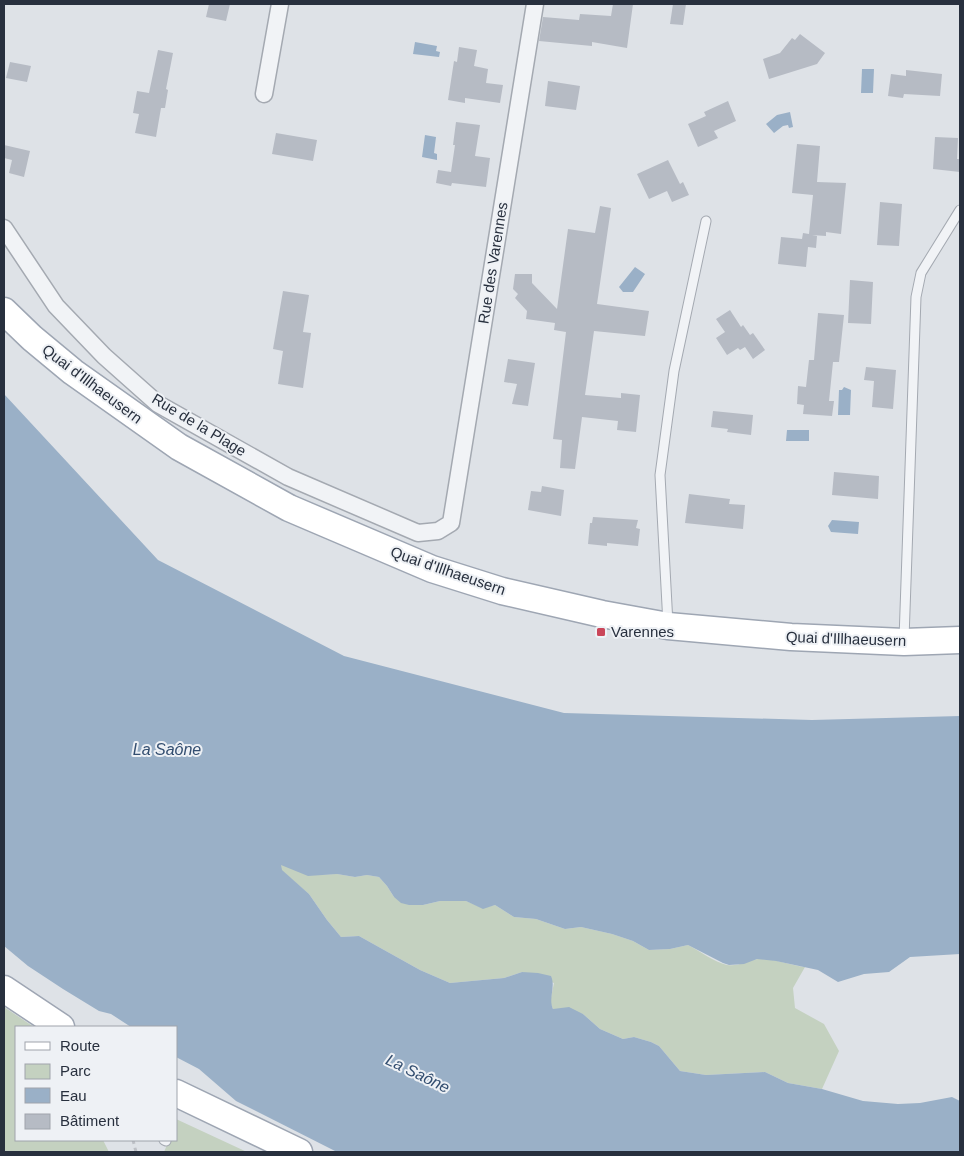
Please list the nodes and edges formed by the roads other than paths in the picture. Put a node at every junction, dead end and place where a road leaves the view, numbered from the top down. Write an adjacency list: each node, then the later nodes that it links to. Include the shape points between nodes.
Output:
1 (280, 4): 3 (street)
2 (535, 4): 8 (street, Rue des Varennes)
3 (264, 94)
4 (960, 210): 11 (lane, via 921,273 916,297)
5 (706, 221): 9 (lane, via 674,371 660,475)
6 (4, 228): 8 (street, Rue de la Plage, via 56,306 104,356 158,404 288,477 418,533 438,531)
7 (4, 312): 9 (main road, Quai d'Illhaeusern, via 73,372 172,442 289,508 440,572 502,591)
8 (451, 523)
9 (669, 631): 11 (main road, Quai d'Illhaeusern)
10 (960, 640): 11 (main road, Quai d'Illhaeusern)
11 (904, 647)
12 (4, 989): 13 (main road)
13 (60, 1026)
14 (180, 1095): 15 (main road)
15 (299, 1152)

